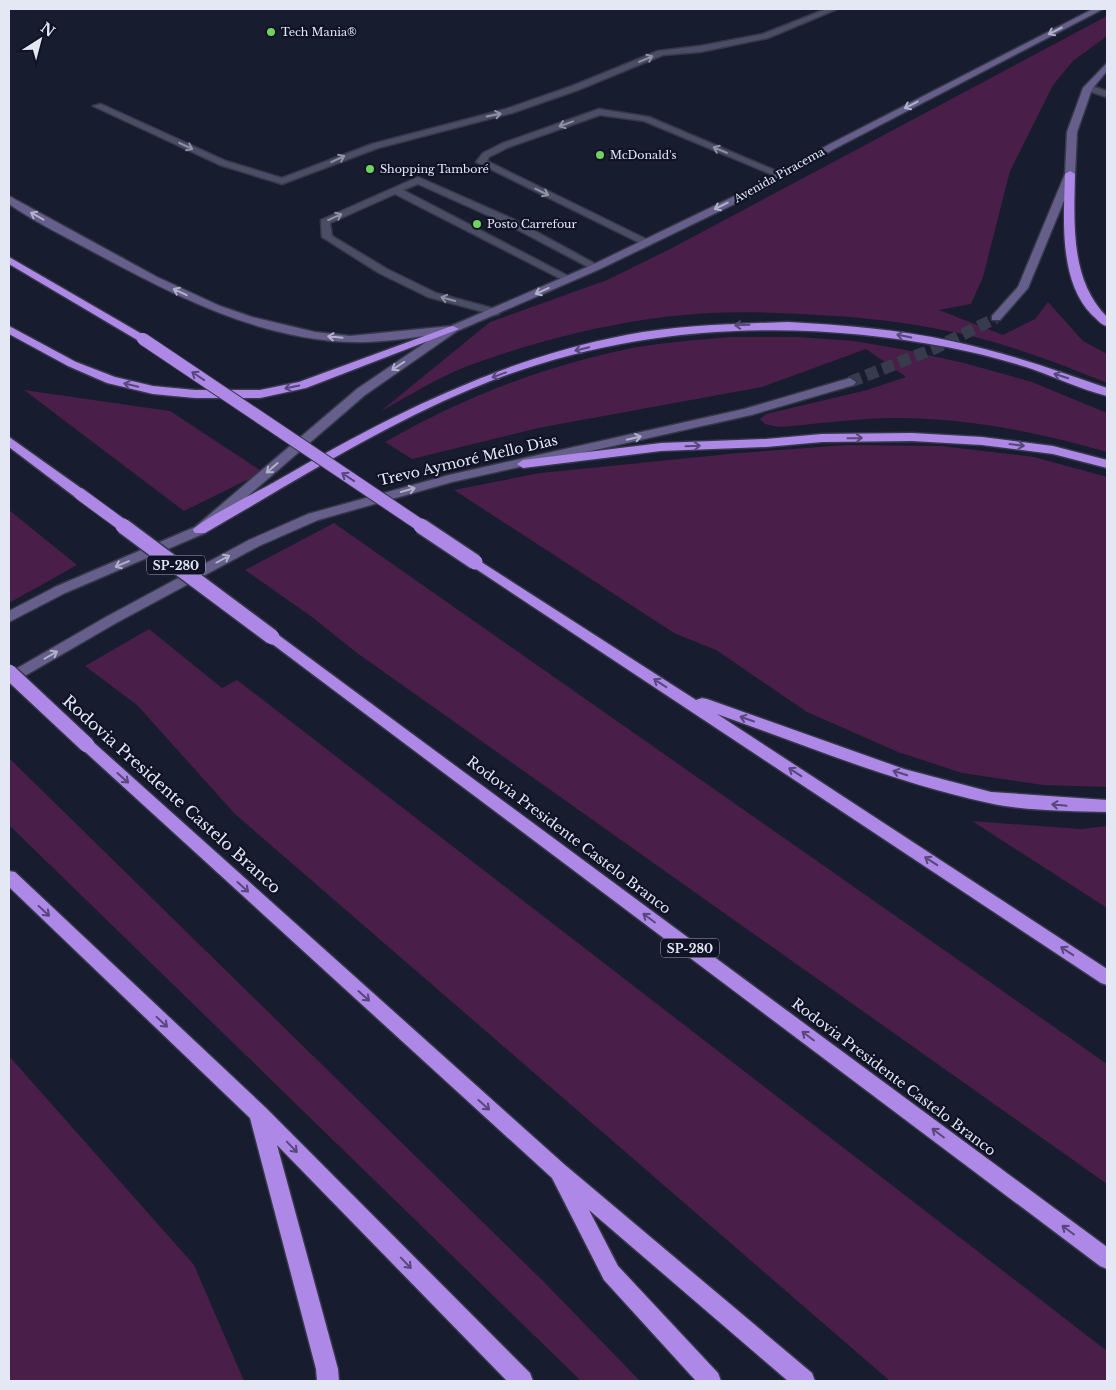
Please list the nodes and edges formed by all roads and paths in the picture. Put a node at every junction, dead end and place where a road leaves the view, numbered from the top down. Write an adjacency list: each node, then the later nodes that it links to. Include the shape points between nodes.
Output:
1 (833, 9): 6 (street, one-way to 1, via 223,163 282,181 375,146 509,111 662,53 765,36)
2 (1099, 9): 8 (main road, Avenida Piracema, one-way to 8)
3 (1107, 66): 4 (main road)
4 (1088, 88): 5 (street); 7 (main road, via 1072,132)
5 (1107, 94)
6 (98, 106)
7 (1070, 174): 16 (main road, via 1023,288); 17 (highway, via 1069,214 1076,275 1090,304)
8 (781, 175): 11 (main road, Avenida Piracema, one-way to 11); 11 (street, one-way to 11, via 646,119 599,112 506,145 486,154 481,162)
9 (395, 190): 13 (street, via 418,180 509,221); 14 (street); 15 (street, one-way to 9, via 432,295 383,271 327,237 325,222)
10 (9, 200): 19 (main road, one-way to 10, via 351,339 294,333 257,324 213,308 152,279)
11 (646, 243): 13 (main road, Avenida Piracema)
12 (9, 260): 29 (highway, one-way to 12, bridge, via 143,339)
13 (596, 267): 14 (main road, Avenida Piracema)
14 (569, 279): 15 (main road, Avenida Piracema, one-way to 15)
15 (495, 312): 19 (main road, Avenida Piracema)
16 (996, 318)
17 (1107, 323)
18 (9, 329): 19 (highway, one-way to 18, via 302,385 260,394 153,390 111,380 72,364)
19 (453, 329): 25 (main road, one-way to 25, via 361,392)
20 (850, 382): 23 (main road, Trevo Aymoré Mello Dias, one-way to 20, via 747,412)
21 (1107, 392): 25 (highway, one-way to 25, via 1001,356 885,332 763,324 640,334 545,358 468,386 397,420)
22 (9, 441): 35 (highway, Rodovia Presidente Castelo Branco / SP-280, one-way to 22, bridge)
23 (523, 464): 24 (highway, one-way to 24, via 661,447 822,438 912,437 1053,450); 28 (main road, Trevo Aymoré Mello Dias, one-way to 23, via 229,556 314,517 449,478)
24 (1107, 464)
25 (200, 530): 26 (main road, one-way to 26, via 60,590)
26 (9, 617)
27 (9, 672): 34 (highway, Rodovia Presidente Castelo Branco, one-way to 34, bridge)
28 (9, 680)
29 (679, 696): 30 (highway, one-way to 29, via 1067,805 982,795 901,774); 32 (highway, one-way to 29)
30 (1107, 806)
31 (9, 877): 33 (highway, one-way to 33)
32 (1107, 978)
33 (259, 1114): 36 (highway); 37 (highway, one-way to 37)
34 (558, 1171): 38 (highway, via 610,1273); 39 (highway, Rodovia Presidente Castelo Branco)
35 (1107, 1259)
36 (328, 1381)
37 (522, 1381)
38 (710, 1381)
39 (804, 1381)

